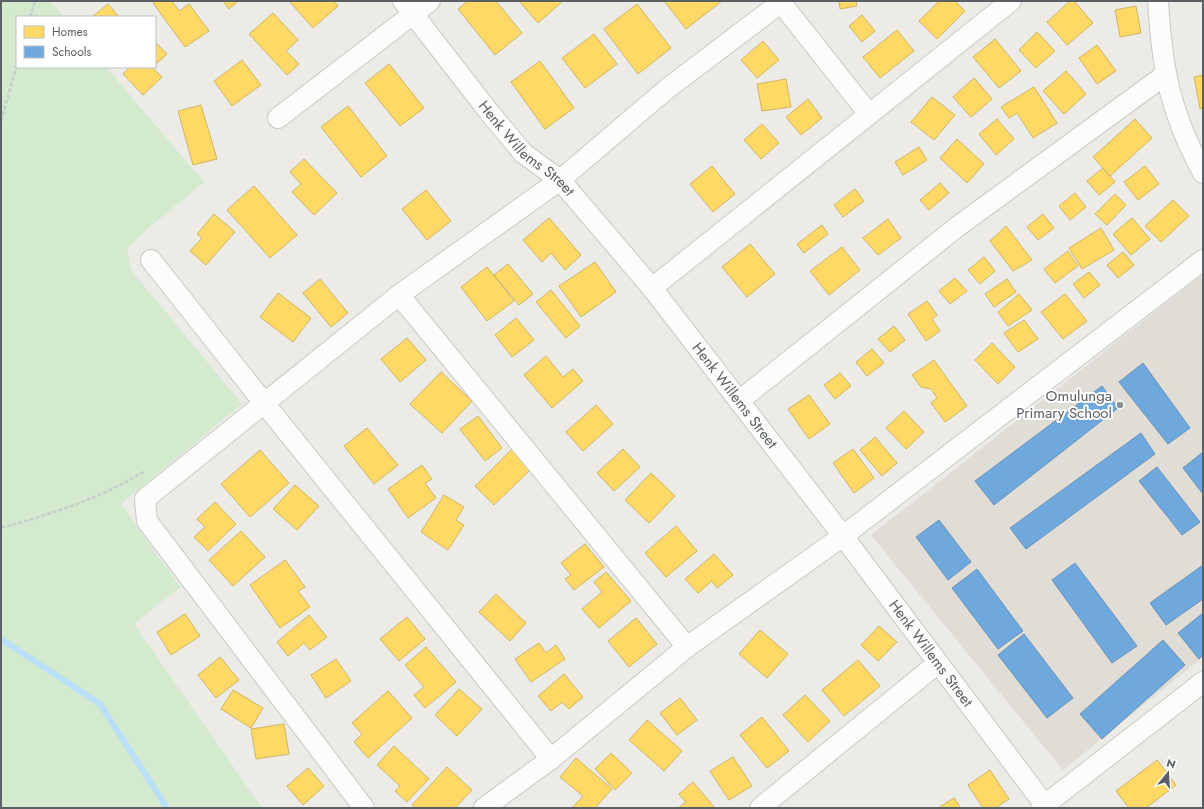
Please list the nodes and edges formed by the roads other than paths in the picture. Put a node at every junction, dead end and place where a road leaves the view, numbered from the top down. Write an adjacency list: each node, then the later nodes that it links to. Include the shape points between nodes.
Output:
1 (430, 1): 5 (street)
2 (1010, 1): 7 (street)
3 (1158, 1): 6 (street)
4 (783, 2): 7 (street); 10 (street, via 668,88)
5 (408, 7): 8 (street); 10 (street, Henk Willems Street, via 523,152)
6 (1165, 75): 9 (street, via 1187,144); 15 (street, via 956,227)
7 (869, 114): 13 (street)
8 (278, 118)
9 (1203, 173)
10 (560, 180): 13 (street, Henk Willems Street); 14 (street)
11 (151, 260): 16 (street)
12 (1203, 260): 17 (street)
13 (652, 288): 15 (street, Henk Willems Street)
14 (399, 295): 16 (street); 18 (street)
15 (738, 401): 17 (street, Henk Willems Street)
16 (264, 403): 21 (street); 23 (street, via 145,499 147,521)
17 (843, 536): 18 (street); 19 (street, Henk Willems Street)
18 (687, 647): 21 (street)
19 (938, 663): 22 (street, Henk Willems Street); 25 (street)
20 (1203, 682): 22 (street)
21 (551, 760): 24 (street)
22 (1044, 807)
23 (364, 808)
24 (484, 808)
25 (760, 808)

